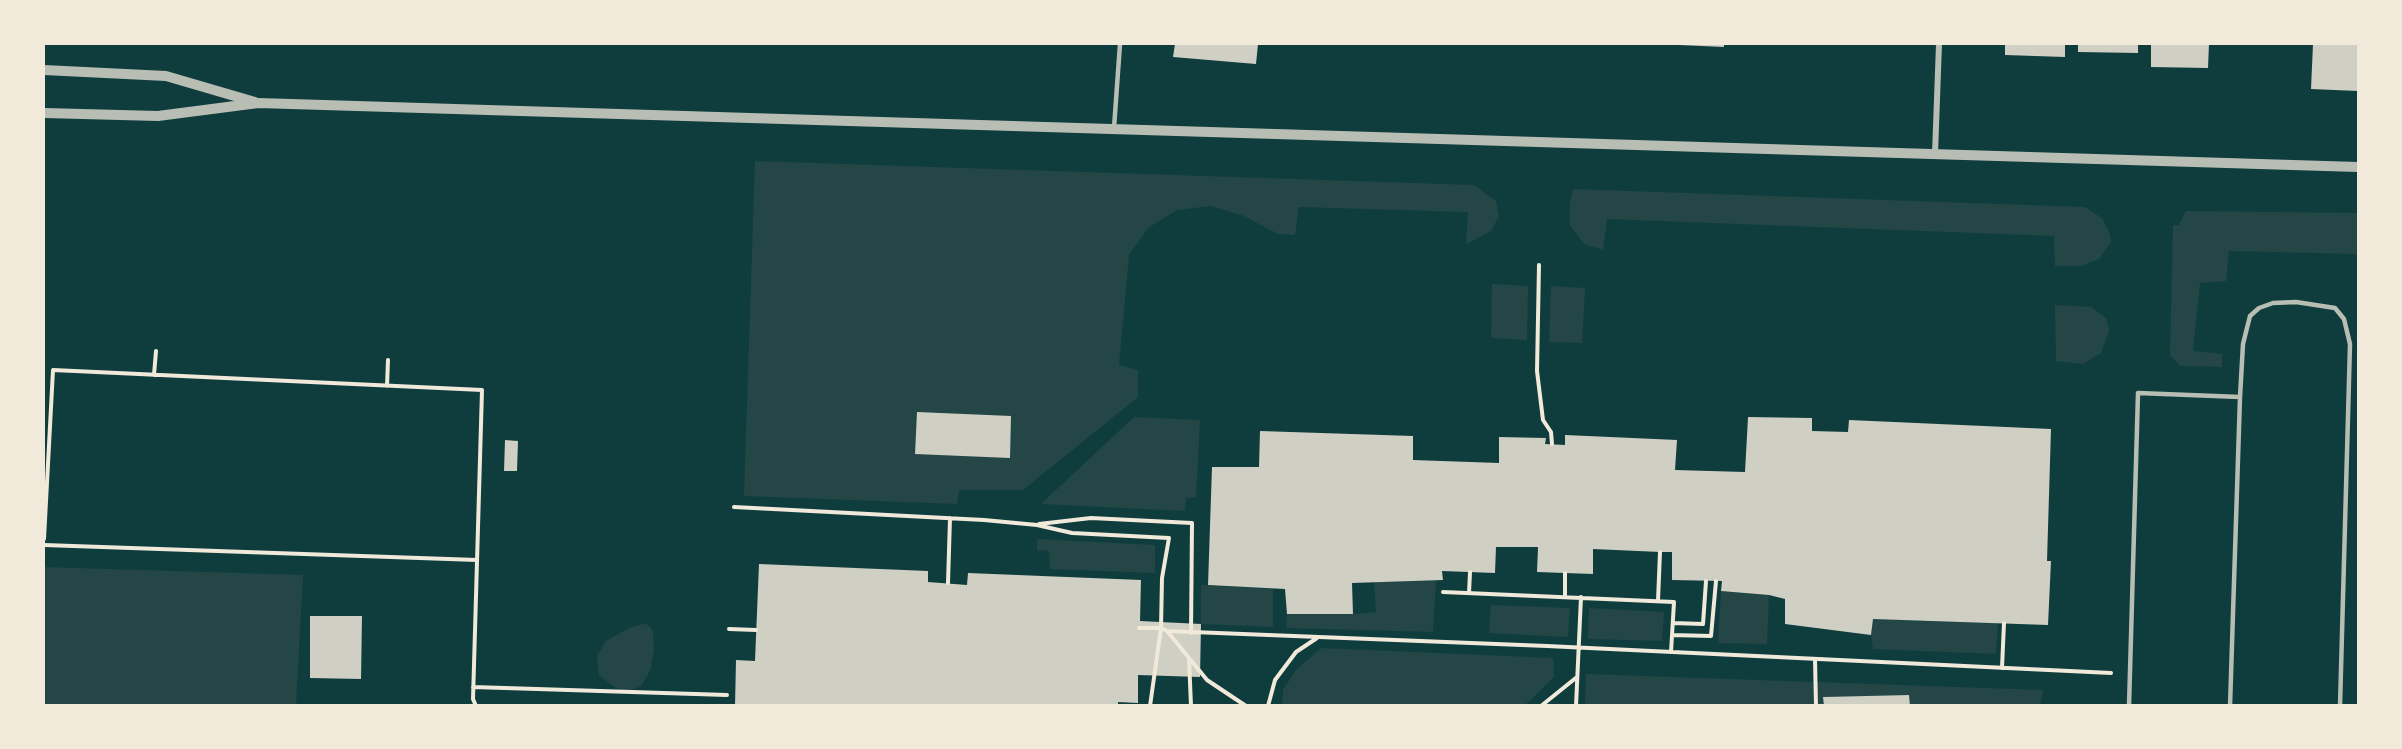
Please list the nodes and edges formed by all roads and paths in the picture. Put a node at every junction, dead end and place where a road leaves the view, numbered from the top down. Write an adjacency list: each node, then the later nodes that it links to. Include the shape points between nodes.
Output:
1 (1120, 44): 6 (lane)
2 (1939, 44): 7 (street)
3 (44, 70): 4 (street, via 166,76)
4 (258, 103): 5 (street, via 158,116); 6 (street)
5 (44, 113)
6 (1114, 129): 7 (street)
7 (1935, 154): 8 (street)
8 (2358, 167)
9 (1539, 265): 15 (path, via 1537,371 1543,420 1551,432)
10 (156, 351): 12 (path)
11 (388, 360): 13 (path)
12 (154, 375): 13 (path); 19 (path, via 53,370)
13 (387, 386): 22 (path, via 482,390)
14 (2240, 397): 48 (lane, via 2138,393); 61 (lane); 62 (lane, via 2243,344 2254,312 2273,303 2335,308 2344,319 2350,344)
15 (1552, 444)
16 (734, 507): 17 (path)
17 (950, 518): 18 (path); 27 (path)
18 (1037, 525): 36 (path, via 1072,533 1169,538 1162,578); 40 (path, via 1091,518 1192,523)
19 (44, 540)
20 (44, 545): 22 (path)
21 (1660, 552): 32 (path)
22 (477, 560): 50 (path)
23 (1470, 572): 29 (path)
24 (1565, 573): 30 (path)
25 (1706, 581): 33 (path, via 1703,624)
26 (1716, 581): 41 (path, via 1711,636)
27 (948, 583)
28 (1443, 592): 29 (path)
29 (1469, 593): 30 (path)
30 (1565, 596): 31 (path)
31 (1581, 597): 32 (path); 43 (path)
32 (1658, 601): 33 (path, via 1674,602)
33 (1673, 622): 41 (path)
34 (2004, 623): 47 (path)
35 (1139, 628): 36 (path)
36 (1161, 628): 39 (path); 53 (path)
37 (729, 629): 38 (path)
38 (756, 630)
39 (1167, 631): 40 (path); 45 (path)
40 (1191, 633): 42 (path)
41 (1672, 635): 44 (path)
42 (1318, 638): 43 (path); 56 (path, via 1296,652 1275,680)
43 (1579, 648): 44 (path); 49 (path)
44 (1671, 652): 46 (path)
45 (1189, 658): 54 (path); 55 (path, via 1207,680)
46 (1815, 659): 47 (path); 59 (path)
47 (2002, 668): 48 (path)
48 (2130, 674): 60 (lane)
49 (1578, 676): 57 (path); 58 (path)
50 (473, 687): 51 (path); 52 (path)
51 (727, 695)
52 (476, 705)
53 (1150, 705)
54 (1191, 705)
55 (1246, 705)
56 (1268, 705)
57 (1541, 705)
58 (1576, 705)
59 (1816, 705)
60 (2129, 705)
61 (2230, 705)
62 (2340, 705)

